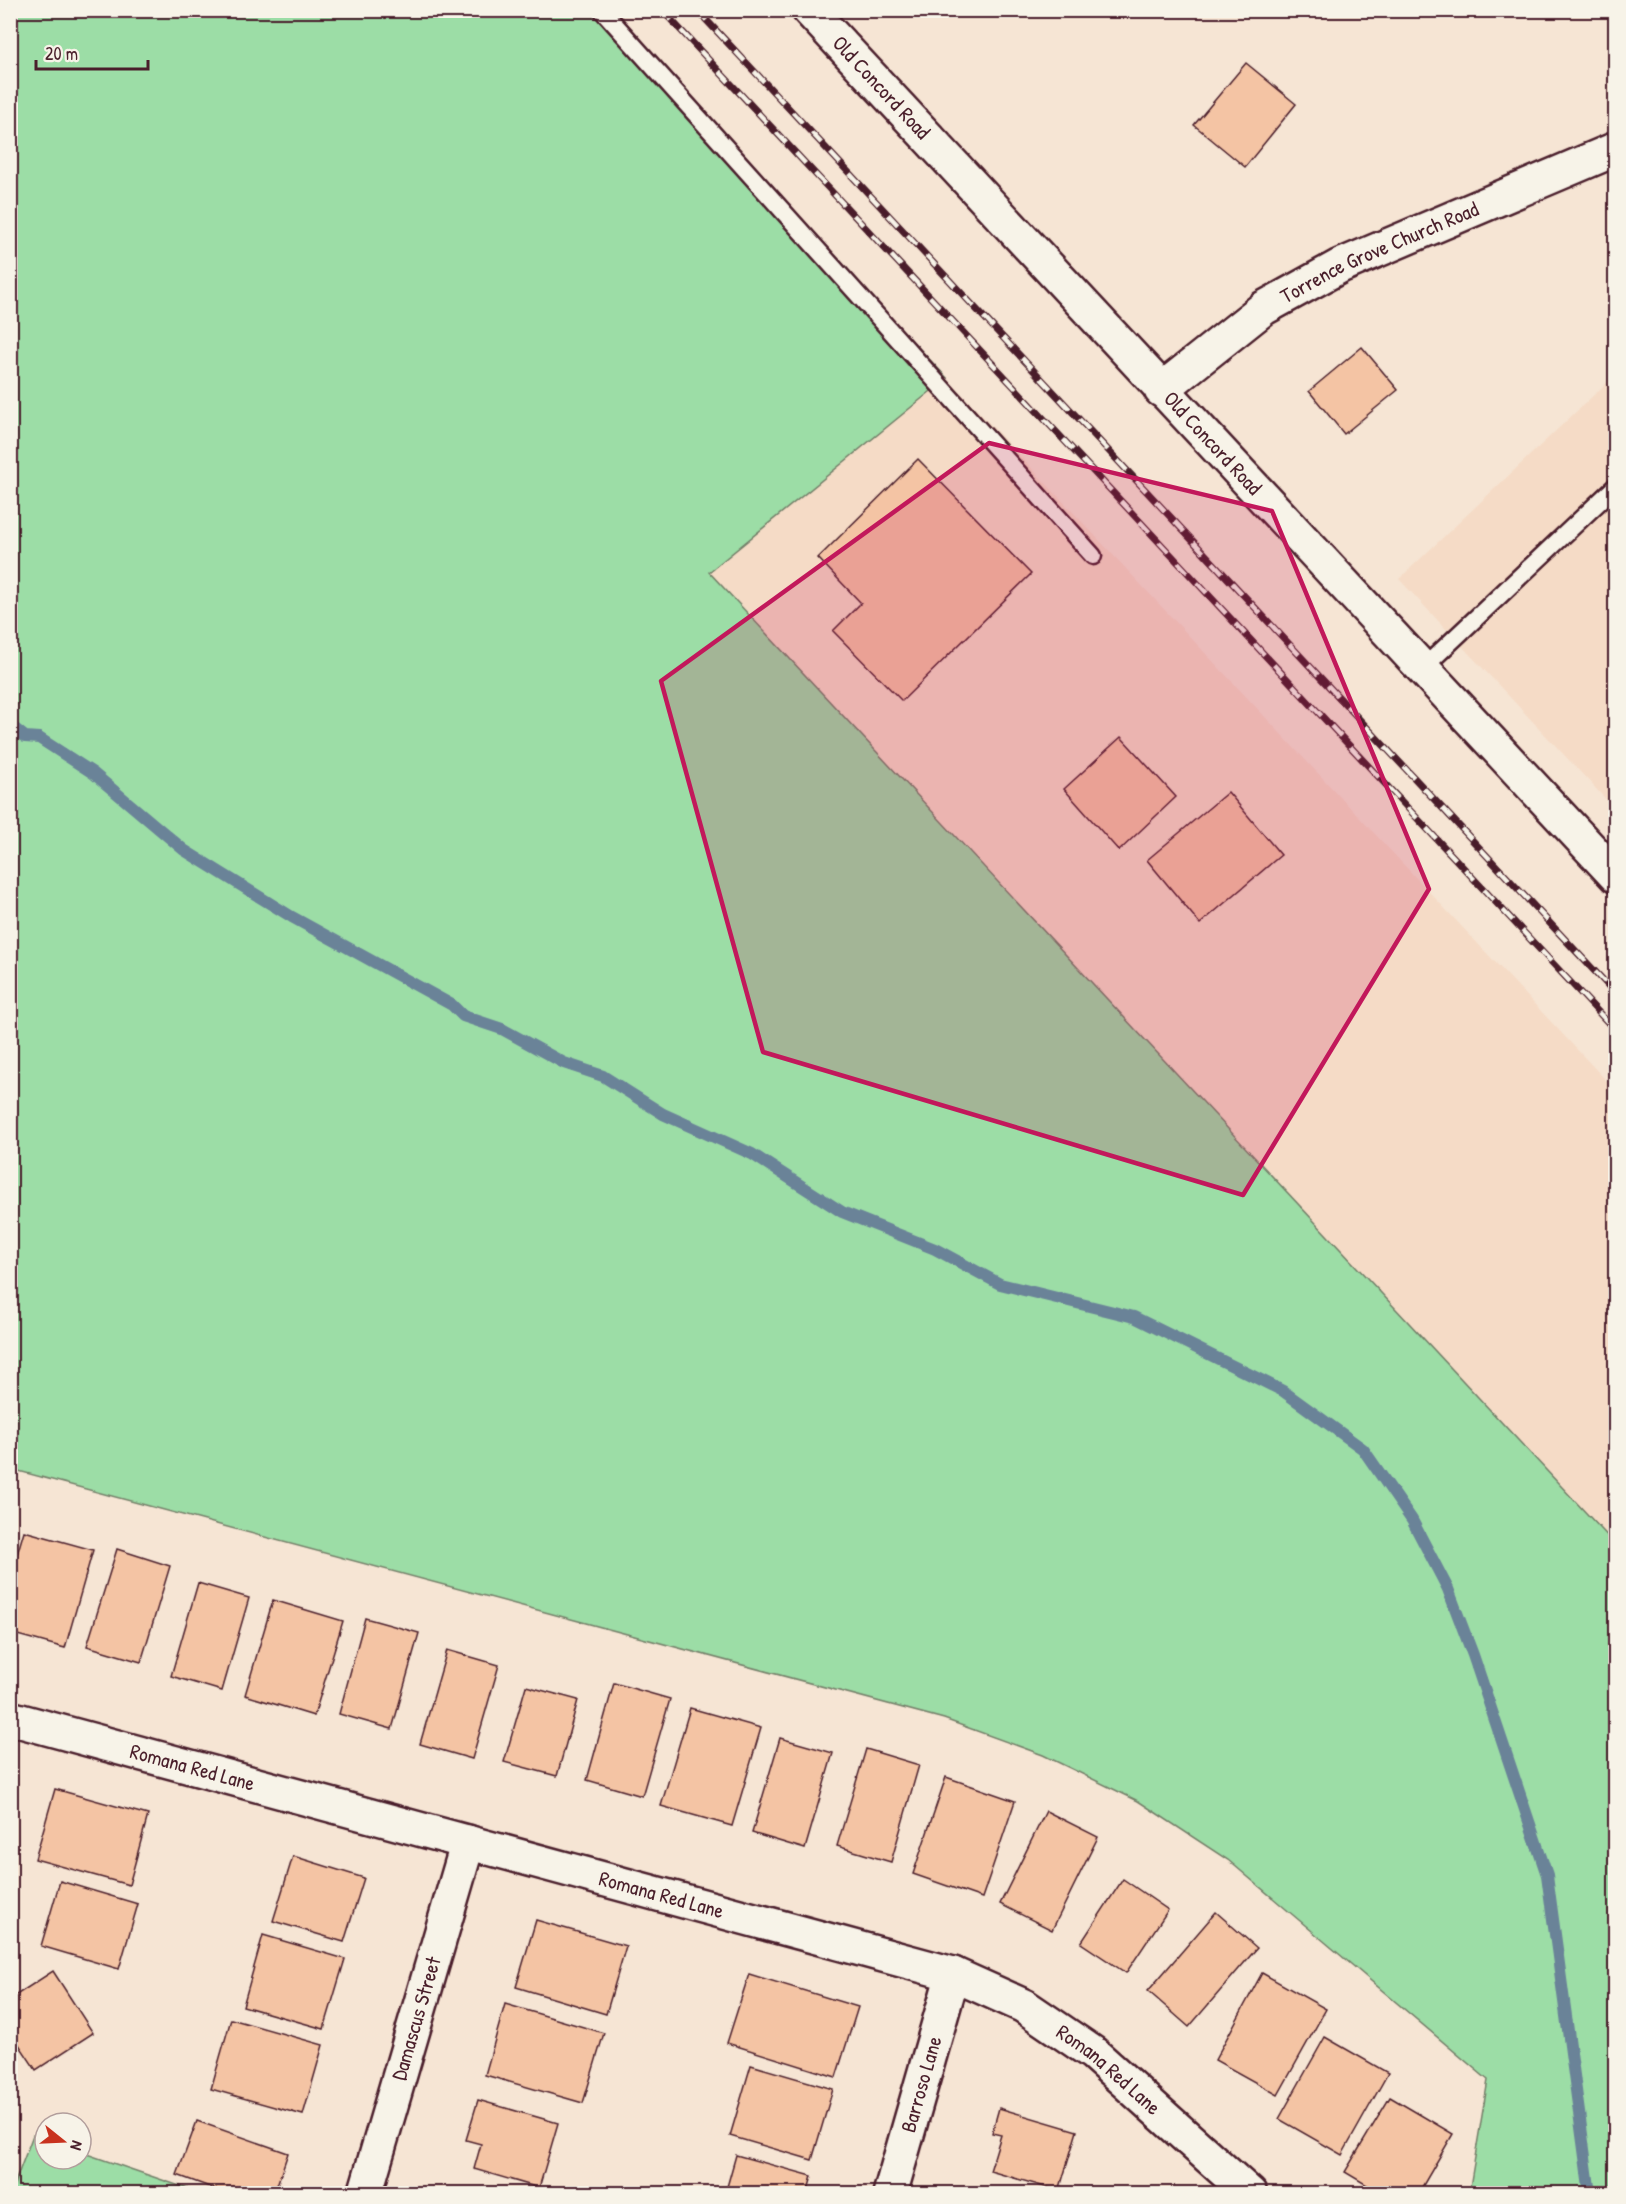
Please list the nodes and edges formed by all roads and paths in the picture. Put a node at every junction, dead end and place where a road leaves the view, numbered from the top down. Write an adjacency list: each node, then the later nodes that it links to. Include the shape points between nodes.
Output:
1 (602, 10): 6 (lane)
2 (809, 10): 4 (street, Old Concord Road)
3 (1616, 150): 4 (street, Torrence Grove Church Road, via 1340,266 1264,308)
4 (1161, 390): 7 (street, Old Concord Road)
5 (1616, 486): 7 (lane)
6 (1093, 556)
7 (1422, 669): 8 (street, Old Concord Road)
8 (1616, 876)
9 (10, 1718): 10 (street, Romana Red Lane)
10 (468, 1842): 11 (street, Romana Red Lane); 12 (street, Damascus Street)
11 (954, 1974): 13 (street, Barroso Lane); 14 (street, Romana Red Lane, via 1024,2006 1093,2053)
12 (365, 2193)
13 (890, 2193)
14 (1250, 2193)

